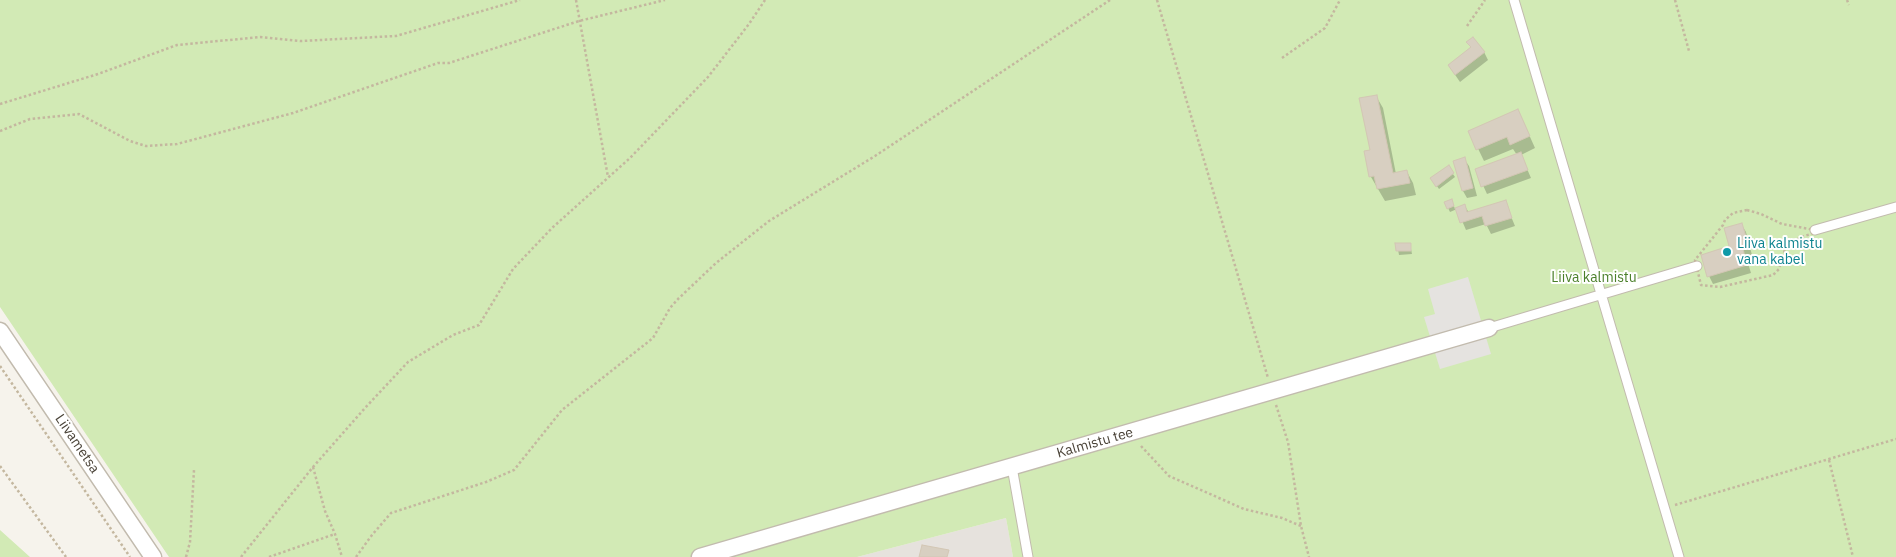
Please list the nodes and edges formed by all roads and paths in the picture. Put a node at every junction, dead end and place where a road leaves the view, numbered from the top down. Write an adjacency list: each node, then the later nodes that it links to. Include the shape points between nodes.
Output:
1 (520, 0): 17 (path, via 396,36 301,41 260,37 177,45 98,74)
2 (576, 0): 13 (path)
3 (665, 0): 13 (path)
4 (765, 0): 19 (path, via 708,77)
5 (1110, 0): 45 (path, via 883,150 768,221 678,299 653,338 562,410 514,470 392,513)
6 (1157, 0): 27 (path)
7 (1340, 0): 16 (path, via 1325,28)
8 (1485, 0): 14 (path)
9 (1514, 0): 23 (lane)
10 (1675, 0): 15 (path)
11 (1847, 0): 12 (path)
12 (1849, 5)
13 (578, 21): 18 (path, via 449,64 438,63 293,113 177,144 146,146 79,114 30,118); 19 (path)
14 (1467, 26)
15 (1689, 51)
16 (1282, 58)
17 (0, 104)
18 (0, 131)
19 (608, 177): 33 (path, via 513,269 479,325 453,335 408,362)
20 (1896, 207): 21 (lane)
21 (1815, 230): 22 (path, via 1782,224 1747,210 1733,213 1695,260); 22 (path, via 1786,246 1774,275 1720,287 1701,285)
22 (1697, 266): 23 (lane)
23 (1602, 295): 24 (lane); 35 (lane)
24 (1489, 328): 27 (street, Kalmistu tee)
25 (0, 331): 40 (street, Liivametsa)
26 (0, 366): 39 (path)
27 (1272, 392): 28 (street, Kalmistu tee); 36 (path, via 1288,442)
28 (1129, 433): 32 (street, Kalmistu tee); 36 (path, via 1169,476 1244,509)
29 (1896, 439): 30 (path)
30 (1828, 460): 35 (path); 50 (path)
31 (0, 466): 38 (path)
32 (1012, 467): 46 (street, Kalmistu tee); 47 (lane)
33 (313, 468): 37 (path); 42 (path)
34 (194, 470): 41 (path, via 190,542)
35 (1665, 508): 49 (lane)
36 (1301, 526): 48 (path)
37 (335, 534): 43 (path); 44 (path)
38 (66, 557)
39 (130, 557)
40 (153, 557)
41 (186, 557)
42 (241, 557)
43 (269, 557)
44 (342, 557)
45 (356, 557)
46 (700, 557)
47 (1028, 557)
48 (1309, 557)
49 (1679, 557)
50 (1853, 557)

